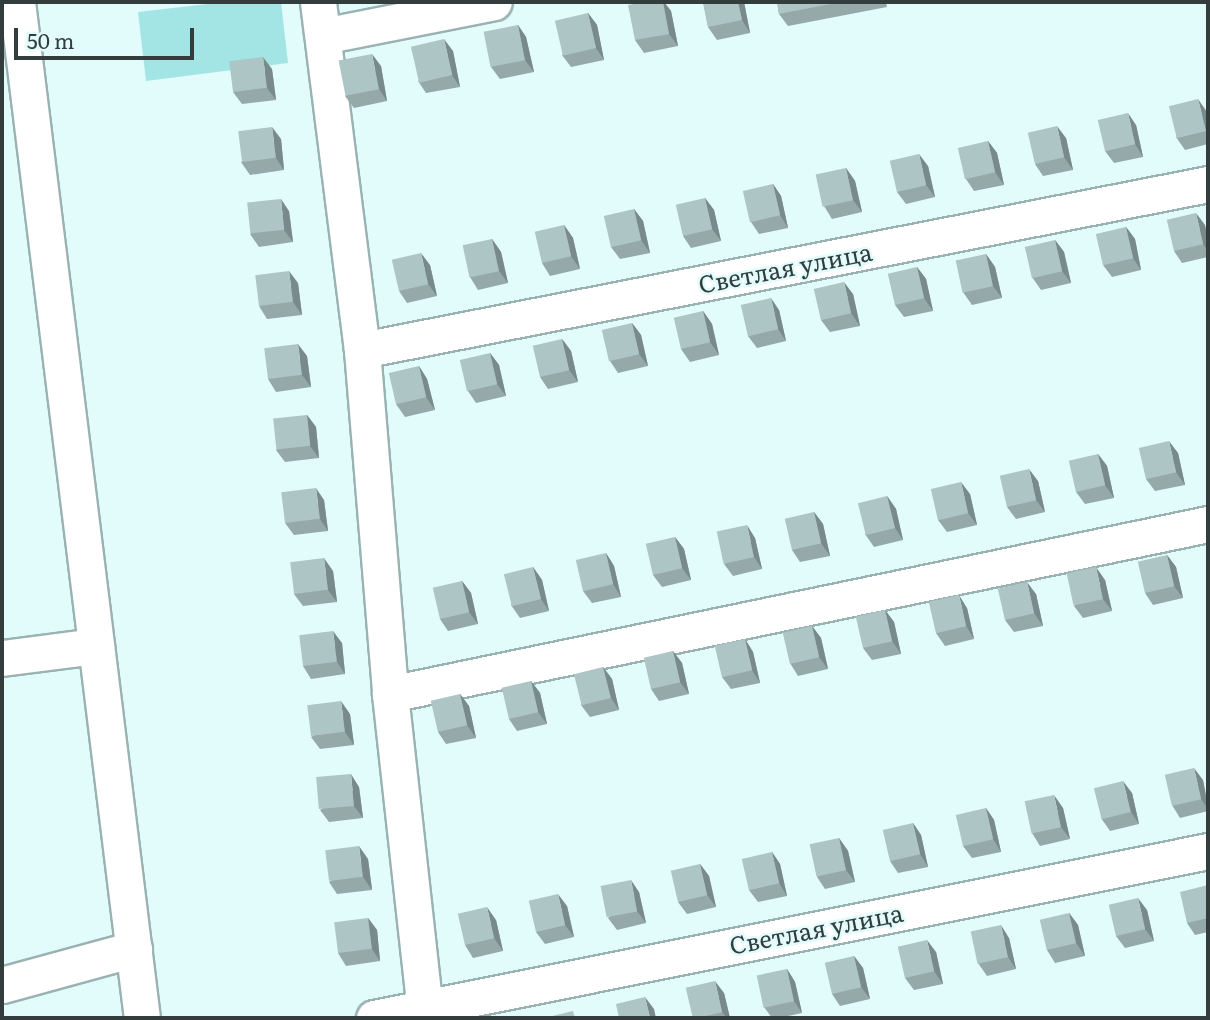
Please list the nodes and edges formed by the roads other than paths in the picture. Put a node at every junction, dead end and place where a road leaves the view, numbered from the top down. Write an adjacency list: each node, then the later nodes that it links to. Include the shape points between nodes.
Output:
1 (17, 2): 8 (street)
2 (318, 2): 4 (street)
3 (494, 2): 4 (street)
4 (323, 36): 6 (street)
5 (1208, 184): 6 (street, Светлая улица)
6 (362, 350): 10 (street)
7 (1208, 524): 10 (street)
8 (96, 646): 9 (street); 12 (street)
9 (2, 658)
10 (390, 694): 14 (street)
11 (1208, 851): 14 (street, Светлая улица)
12 (134, 948): 13 (street); 15 (street)
13 (2, 985)
14 (425, 1012): 16 (street, Светлая улица)
15 (142, 1018)
16 (374, 1018)

